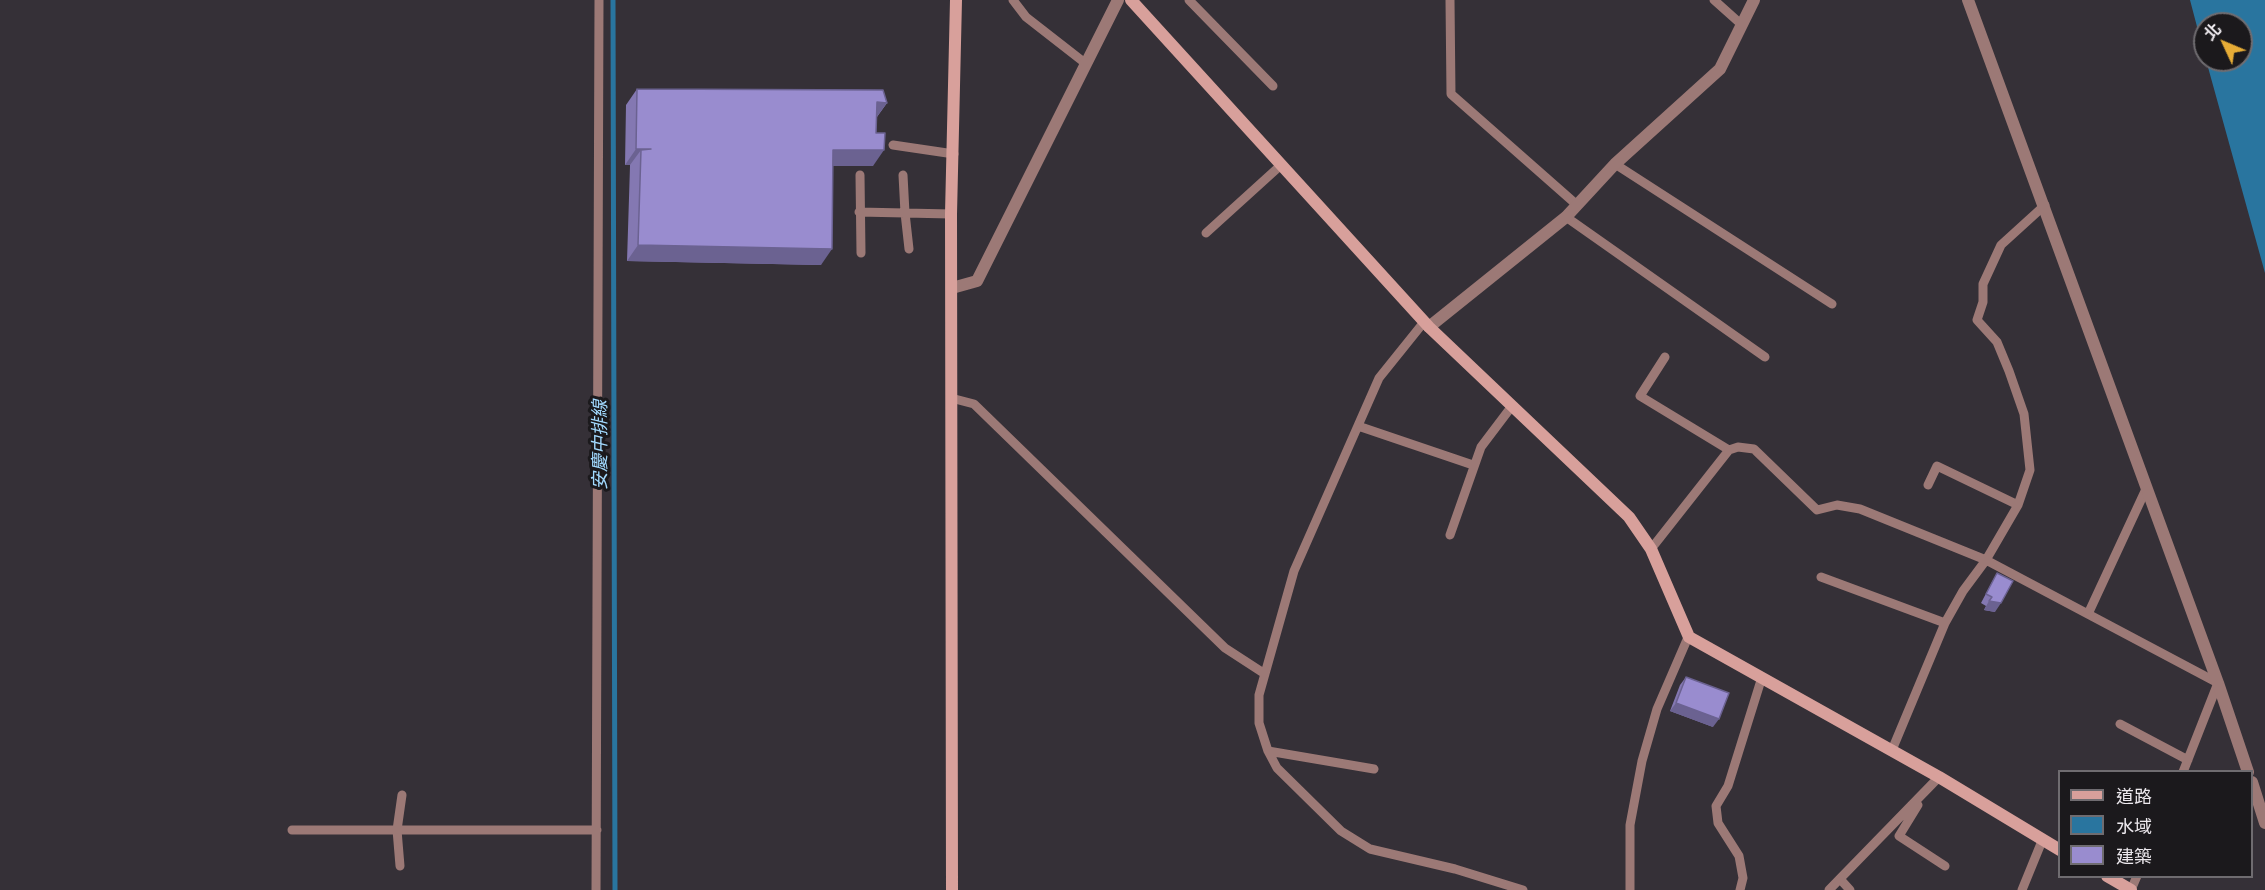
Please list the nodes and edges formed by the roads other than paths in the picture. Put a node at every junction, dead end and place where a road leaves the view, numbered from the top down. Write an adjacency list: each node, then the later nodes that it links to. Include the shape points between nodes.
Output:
1 (599, 0): 66 (lane)
2 (956, 0): 15 (street)
3 (1013, 0): 12 (lane, via 1026,17)
4 (1118, 0): 12 (street)
5 (1131, 0): 17 (street)
6 (1189, 0): 13 (lane)
7 (1450, 0): 20 (lane, via 1451,94)
8 (1714, 0): 11 (lane)
9 (1754, 0): 11 (street)
10 (1968, 0): 21 (street)
11 (1742, 26): 16 (street, via 1720,69)
12 (1085, 63): 29 (street, via 977,281)
13 (1273, 86)
14 (892, 145): 15 (lane)
15 (954, 154): 24 (street)
16 (1615, 164): 20 (street); 30 (lane)
17 (1281, 165): 26 (lane); 31 (street)
18 (860, 175): 22 (lane)
19 (903, 175): 23 (lane)
20 (1577, 205): 25 (street)
21 (2045, 205): 40 (street); 41 (lane, via 2001,244 1983,284 1977,320 1997,342 2024,414 2030,471)
22 (859, 212): 23 (lane); 28 (lane)
23 (904, 213): 24 (lane); 27 (lane)
24 (951, 214): 29 (street)
25 (1566, 217): 31 (street); 33 (lane)
26 (1206, 233)
27 (909, 249)
28 (861, 253)
29 (952, 288): 34 (street)
30 (1832, 304)
31 (1426, 324): 35 (street); 36 (lane, via 1379,378)
32 (1665, 357): 37 (lane, via 1640,396)
33 (1765, 357)
34 (951, 398): 49 (lane, via 974,404 1225,648); 74 (street)
35 (1512, 406): 38 (lane, via 1481,447); 43 (street, via 1629,517)
36 (1358, 426): 38 (lane); 49 (lane, via 1294,571)
37 (1729, 450): 43 (lane); 44 (lane, via 1754,449 1817,510 1837,505 1860,509)
38 (1473, 465): 42 (lane)
39 (1928, 485): 41 (lane, via 1937,466)
40 (2147, 487): 46 (lane); 51 (street)
41 (2018, 505): 44 (lane)
42 (1450, 535)
43 (1651, 549): 48 (street)
44 (1986, 560): 46 (lane); 47 (lane)
45 (1821, 577): 47 (lane)
46 (2088, 614): 51 (lane)
47 (1945, 623): 53 (lane)
48 (1689, 635): 50 (street); 76 (lane, via 1657,709 1642,761 1630,825)
49 (1265, 674): 54 (lane, via 1258,695 1258,723)
50 (1762, 677): 53 (street); 77 (lane, via 1728,786 1716,806 1718,823 1739,856 1743,878)
51 (2218, 683): 55 (lane); 58 (street)
52 (2120, 724): 55 (lane)
53 (1892, 750): 59 (street)
54 (1268, 751): 56 (lane); 75 (lane, via 1294,787 1341,831 1370,849)
55 (2188, 760): 57 (lane)
56 (1374, 769)
57 (2183, 770)
58 (2248, 770)
59 (1939, 777): 61 (lane); 67 (street)
60 (2253, 785): 63 (street)
61 (1927, 790): 70 (lane, via 1899,836); 72 (lane)
62 (402, 795): 65 (lane)
63 (2265, 823)
64 (292, 830): 65 (lane)
65 (397, 830): 66 (lane); 69 (lane)
66 (597, 830): 73 (lane)
67 (2042, 841): 68 (street); 80 (lane)
68 (2058, 849)
69 (400, 866)
70 (1945, 866)
71 (2110, 878): 81 (street)
72 (1840, 879): 78 (lane); 79 (lane)
73 (596, 890)
74 (952, 890)
75 (1523, 890)
76 (1630, 890)
77 (1740, 890)
78 (1829, 890)
79 (1850, 890)
80 (2022, 890)
81 (2131, 890)

